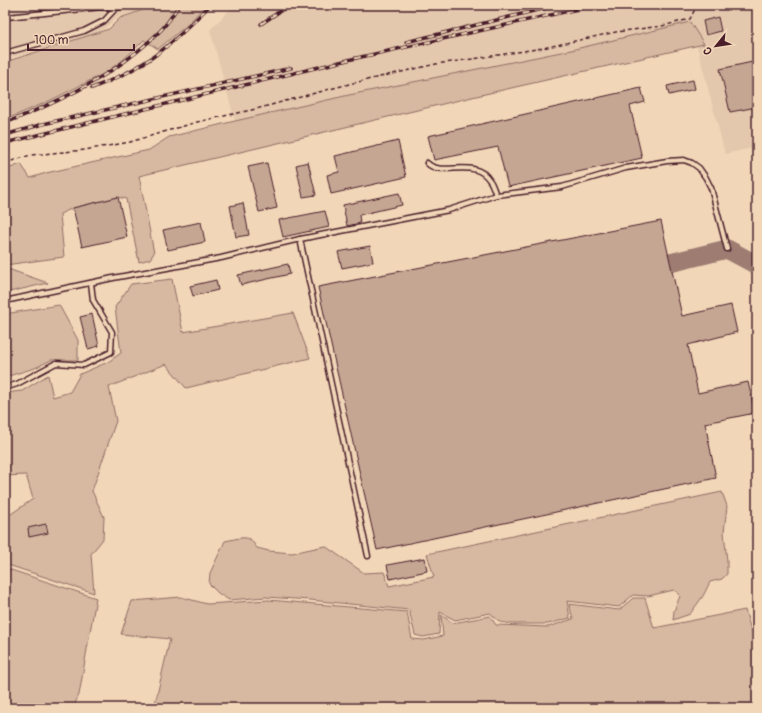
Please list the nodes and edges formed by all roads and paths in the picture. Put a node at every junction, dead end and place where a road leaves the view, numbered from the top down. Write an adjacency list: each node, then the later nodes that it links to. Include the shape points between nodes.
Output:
1 (129, 5): 3 (lane)
2 (697, 5): 6 (path, via 690,19 662,26 436,64 197,122 130,142 85,150 31,155)
3 (116, 8): 4 (lane, via 101,7); 5 (lane, via 104,21 84,31)
4 (7, 17)
5 (5, 53)
6 (5, 163)
7 (427, 163): 8 (lane, via 435,168 474,169 490,180)
8 (496, 195): 9 (lane, via 449,210); 10 (lane, via 562,187 626,168 684,160 699,168 711,188)
9 (300, 239): 11 (lane, via 221,258); 14 (lane)
10 (728, 249)
11 (91, 282): 12 (lane); 13 (lane, via 93,300 112,332 111,352 84,365 56,363)
12 (5, 301)
13 (5, 388)
14 (368, 556)

